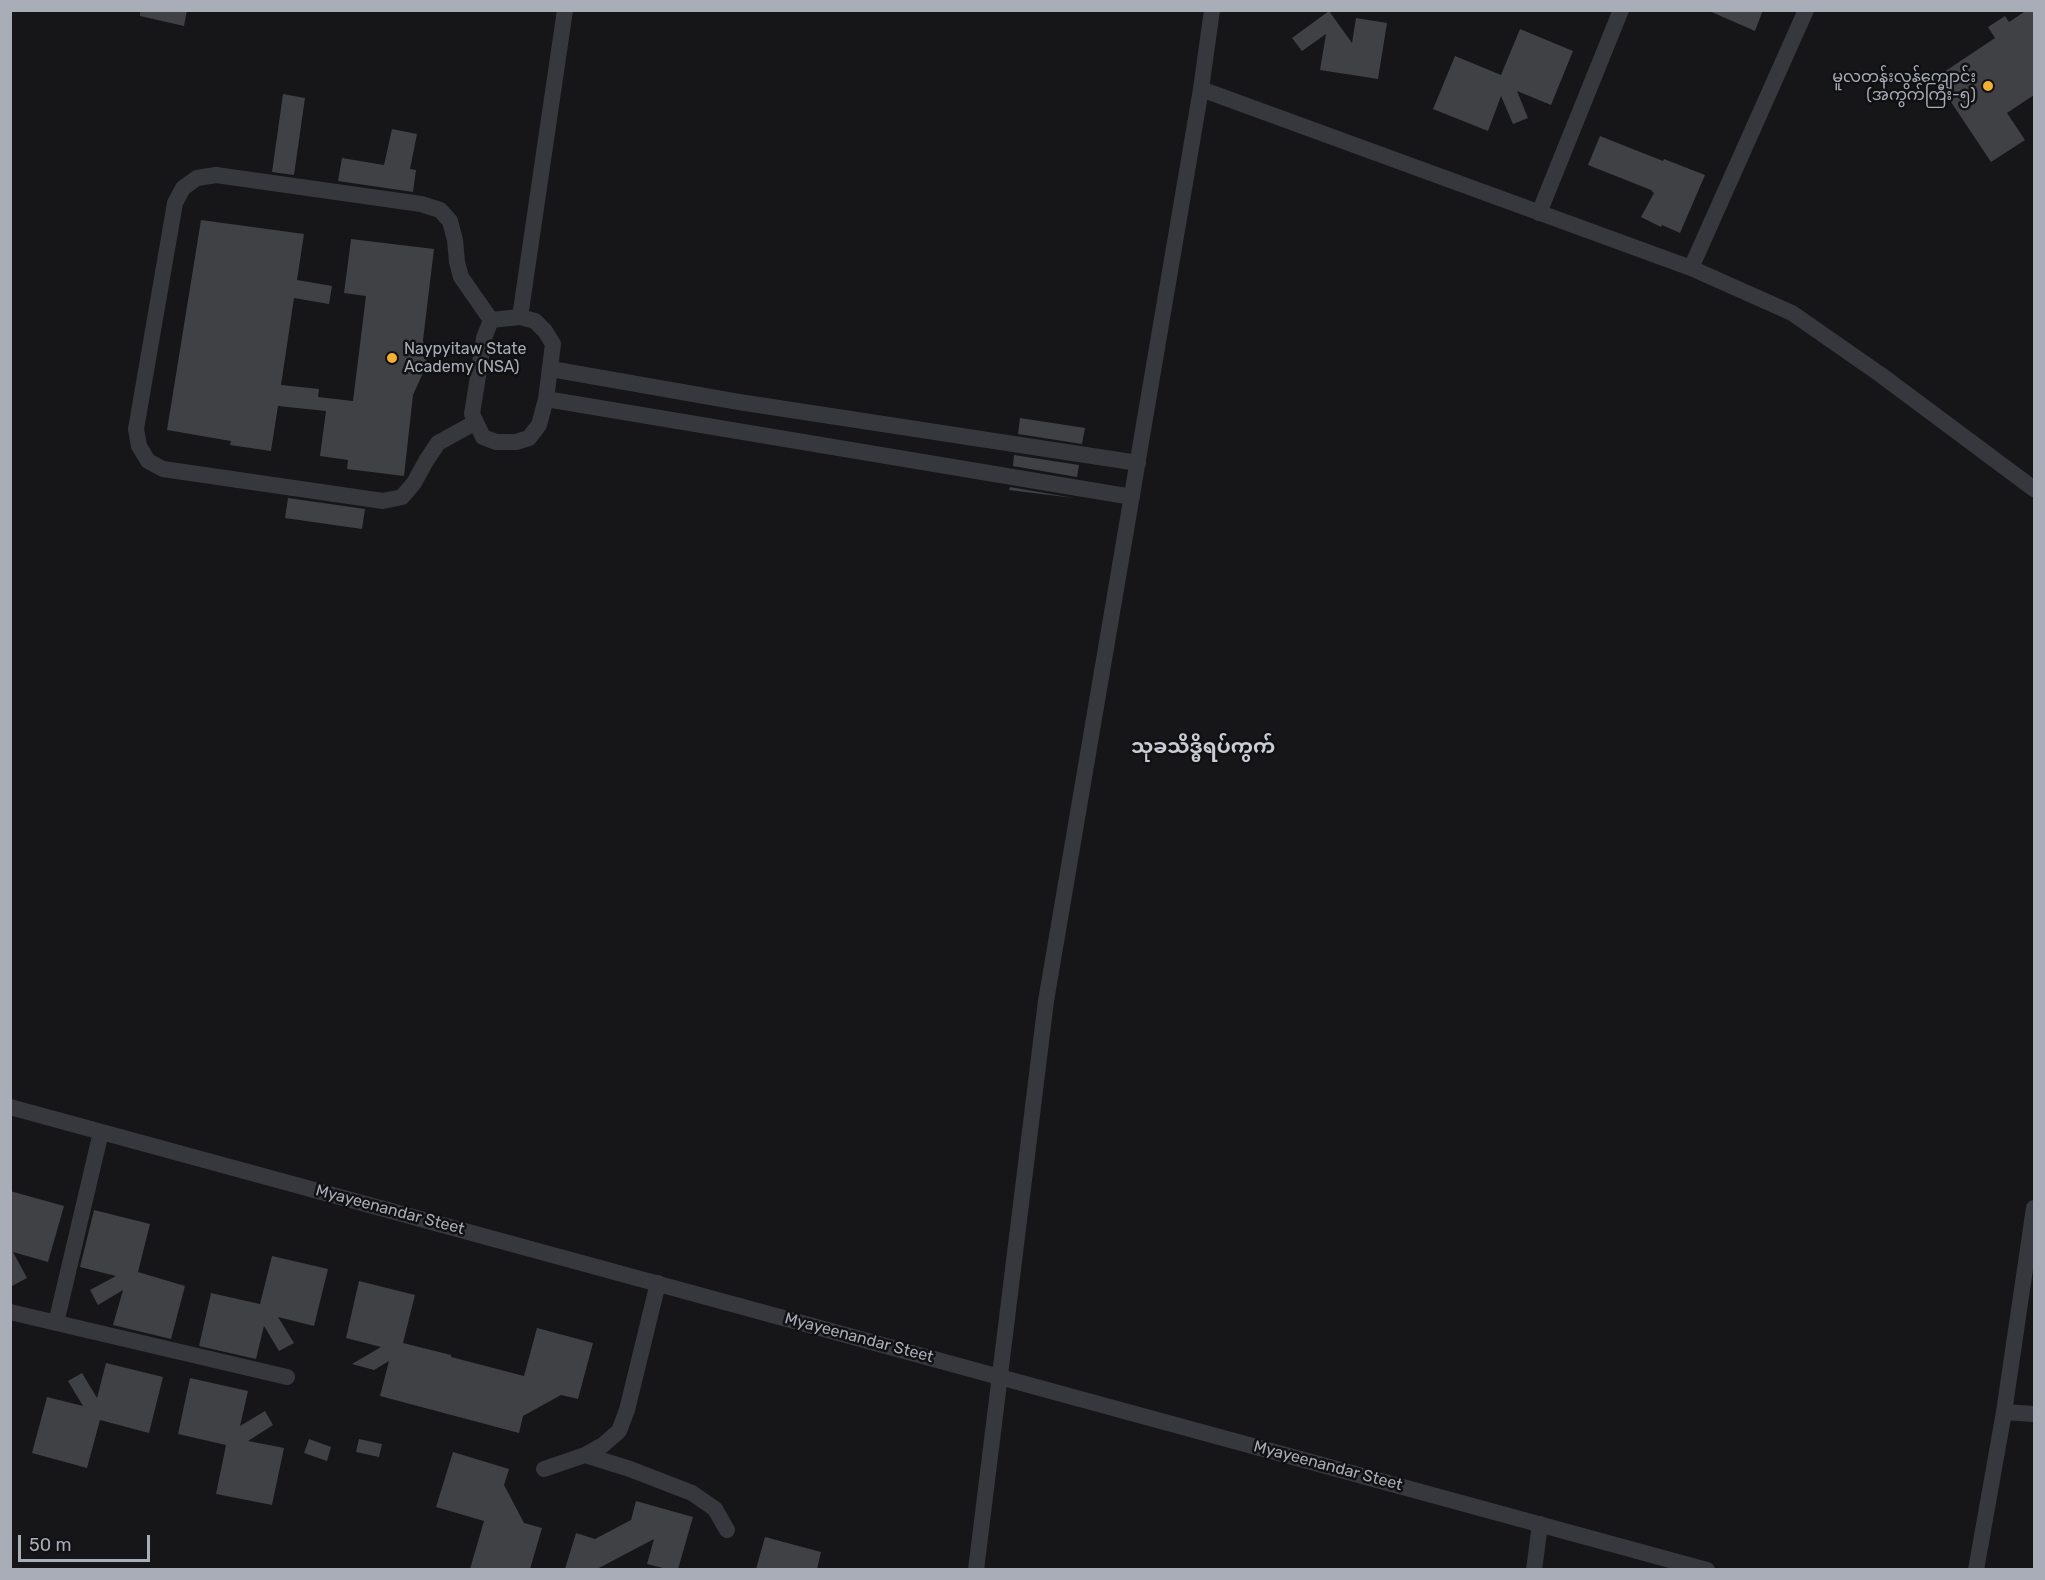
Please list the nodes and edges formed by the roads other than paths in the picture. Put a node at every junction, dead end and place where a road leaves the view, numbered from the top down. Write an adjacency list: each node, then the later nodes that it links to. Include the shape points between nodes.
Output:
1 (566, 10): 8 (street)
2 (1212, 10): 5 (street)
3 (1621, 10): 6 (street)
4 (1806, 10): 7 (street)
5 (1201, 90): 6 (street); 13 (street)
6 (1539, 213): 7 (street)
7 (1691, 268): 14 (street, via 1792,313)
8 (520, 317): 9 (street); 10 (street, via 535,321 553,344)
9 (491, 320): 12 (street, via 484,339 472,414); 12 (street, via 461,277 450,221 440,210 216,175 197,178 183,188 175,203 136,429 139,447 148,460 163,469 383,501 402,497 438,443)
10 (551, 369): 11 (street); 13 (street)
11 (546, 399): 12 (street, via 539,425 529,438 496,442 483,437); 15 (street)
12 (476, 422)
13 (1138, 463): 15 (street)
14 (2034, 489)
15 (1132, 497): 22 (street, via 1046,1001)
16 (10, 1107): 17 (street, Myayeenandar Steet)
17 (101, 1132): 19 (street, Myayeenandar Steet); 21 (street)
18 (2034, 1208): 24 (street)
19 (658, 1283): 22 (street, Myayeenandar Steet); 26 (street, via 619,1431)
20 (10, 1312): 21 (street)
21 (56, 1323): 23 (street)
22 (999, 1375): 28 (street, Myayeenandar Steet); 30 (street)
23 (287, 1377)
24 (2004, 1412): 25 (street); 33 (street)
25 (2034, 1414)
26 (585, 1455): 27 (street); 29 (street, via 692,1493 715,1509)
27 (544, 1469)
28 (1540, 1524): 31 (street); 32 (street, Myayeenandar Steet)
29 (728, 1530)
30 (976, 1569)
31 (1534, 1569)
32 (1707, 1569)
33 (1976, 1569)

